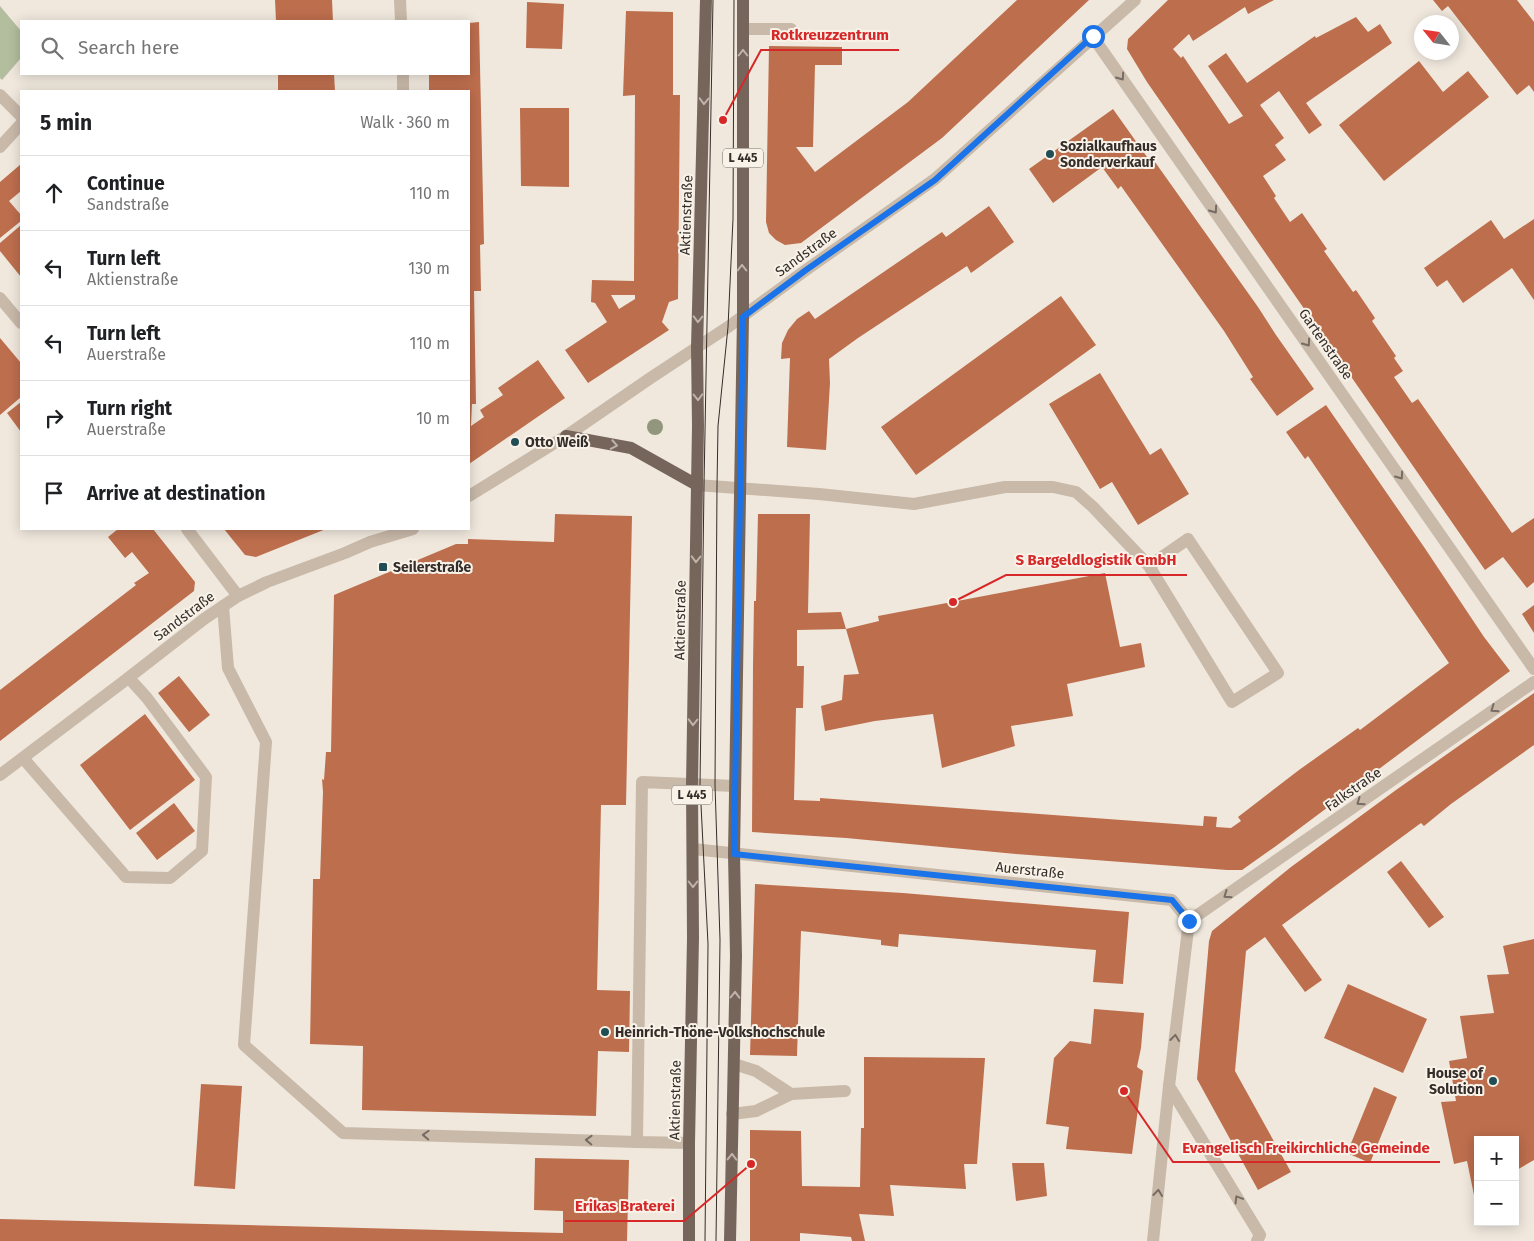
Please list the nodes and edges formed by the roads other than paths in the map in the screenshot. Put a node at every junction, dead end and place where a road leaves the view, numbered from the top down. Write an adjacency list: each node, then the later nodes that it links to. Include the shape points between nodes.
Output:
1 (400, 0): 5 (street)
2 (706, 0): 18 (main road, Aktienstraße / L 445, one-way to 18)
3 (743, 0): 6 (main road, L 445)
4 (1135, 0): 8 (street, Sandstraße)
5 (401, 20)
6 (743, 29): 7 (street); 16 (main road, L 445, one-way to 6)
7 (791, 29)
8 (1093, 36): 16 (street, Sandstraße, via 935,180); 28 (street, Gartenstraße, one-way to 28)
9 (403, 75): 10 (street)
10 (403, 90)
11 (0, 95): 12 (street)
12 (20, 115)
13 (20, 125): 14 (street)
14 (0, 147)
15 (0, 298): 17 (street)
16 (743, 317): 18 (street, Sandstraße); 21 (main road, L 445)
17 (20, 322)
18 (697, 348): 19 (street, Sandstraße); 20 (main road, Aktienstraße / L 445, one-way to 20)
19 (566, 436): 20 (main road, one-way to 20, via 631,448); 22 (street, Sandstraße)
20 (697, 485): 21 (street); 33 (main road, Aktienstraße / L 445, one-way to 33)
21 (740, 488): 25 (street, via 914,504 1005,487 1053,487 1076,492 1093,506); 34 (main road, L 445)
22 (470, 495)
23 (188, 530): 26 (street)
24 (410, 530): 26 (street, Sandstraße, via 370,542)
25 (1148, 566): 25 (street, via 1188,539 1278,673 1232,702)
26 (238, 596): 27 (street, Sandstraße)
27 (223, 606): 29 (street, Sandstraße); 43 (street, one-way to 27, via 343,1132 244,1045 266,742 228,668)
28 (1534, 668)
29 (129, 678): 31 (street, Sandstraße); 31 (street, via 206,777 202,851 170,878 126,877)
30 (1534, 682): 37 (street, Falkstraße, one-way to 37)
31 (23, 758): 32 (street, Sandstraße)
32 (0, 775)
33 (692, 785): 34 (street); 35 (main road, Aktienstraße / L 445); 43 (street, via 642,782)
34 (735, 786): 36 (main road, L 445)
35 (693, 849): 36 (street, Auerstraße); 44 (main road, Aktienstraße / L 445, one-way to 44)
36 (734, 854): 37 (street, Auerstraße, via 1172,900); 38 (main road, L 445, one-way to 36)
37 (1189, 921): 39 (street, one-way to 37)
38 (734, 1064): 41 (street, via 756,1071); 42 (main road, L 445)
39 (1169, 1086): 47 (street, one-way to 39); 48 (street, one-way to 39, via 1260,1235)
40 (845, 1091): 41 (street)
41 (791, 1094): 42 (street, via 756,1111)
42 (732, 1114): 46 (main road, L 445, one-way to 42)
43 (637, 1142): 44 (street)
44 (689, 1143): 45 (main road, Aktienstraße / L 445)
45 (689, 1241)
46 (730, 1241)
47 (1153, 1241)
48 (1257, 1241)

